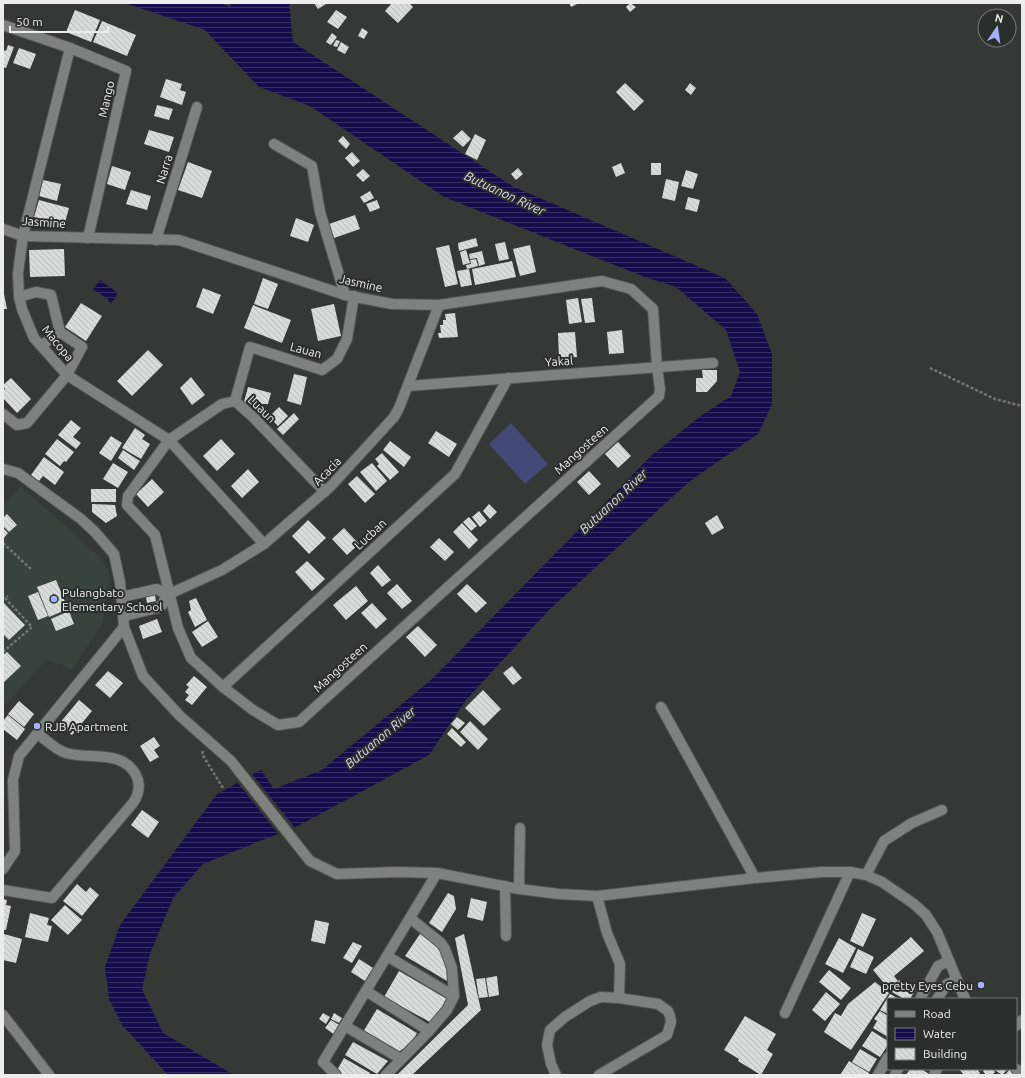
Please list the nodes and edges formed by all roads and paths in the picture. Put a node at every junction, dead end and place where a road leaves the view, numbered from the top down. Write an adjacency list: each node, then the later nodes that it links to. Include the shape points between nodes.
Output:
1 (3, 25): 2 (street, Mango)
2 (70, 48): 6 (street, Macopa); 7 (street, Mango, via 126,71)
3 (197, 107): 8 (street, Narra)
4 (274, 144): 9 (street, via 312,166 320,212)
5 (3, 229): 6 (street, Jasmine)
6 (23, 236): 7 (street, Jasmine); 10 (street, Macopa, via 18,273)
7 (88, 238): 8 (street, Jasmine)
8 (156, 240): 9 (street, Jasmine, via 179,240)
9 (350, 296): 11 (street, Jasmine, via 392,304); 20 (street, Lauan, via 347,339 337,359 322,370 250,347)
10 (19, 297): 12 (street, via 36,292 51,295); 13 (street, Macopa, via 34,338)
11 (439, 305): 15 (street, Jasmine, via 602,281 631,289 653,309); 19 (street, Acacia)
12 (60, 332): 13 (street); 17 (street, via 82,348)
13 (41, 346): 17 (street, Macopa)
14 (713, 363): 15 (street, Yakal)
15 (657, 367): 18 (street, Yakal); 35 (street, Mangosteen, via 660,389 658,396 299,722 278,725)
16 (930, 368): 21 (path, via 995,399)
17 (67, 375): 22 (street, via 27,423 16,425); 23 (street, Macopa)
18 (508, 378): 19 (street, Yakal); 35 (street, Lucban, via 455,474)
19 (408, 386): 25 (street, Acacia, via 394,417)
20 (235, 401): 23 (street, Luaun, via 222,404); 25 (street, Luaun, via 254,417)
21 (1022, 406)
22 (3, 414)
23 (169, 440): 27 (street, Macopa); 29 (street, Mangosteen, via 128,496 127,505 155,535)
24 (3, 469): 31 (street, via 18,473 95,532 114,554)
25 (325, 492): 27 (street, Acacia)
26 (3, 543): 28 (path)
27 (264, 544): 29 (street, Acacia, via 222,570)
28 (32, 570)
29 (169, 594): 31 (street, via 157,589); 32 (street, via 157,608); 35 (street, Mangosteen, via 178,628 191,658)
30 (8, 596): 34 (path, via 6,598 32,627)
31 (121, 597): 32 (street)
32 (124, 616): 33 (street)
33 (124, 627): 37 (street, via 102,651); 38 (street, via 144,676 180,716)
34 (3, 652)
35 (223, 687)
36 (661, 707): 46 (street)
37 (38, 734): 42 (street, via 19,756 13,780 15,851); 49 (street, via 63,752 123,760 135,774 139,782 139,791 133,803 52,898)
38 (207, 739): 39 (path, via 202,754); 44 (street, via 231,761 310,861 337,874)
39 (223, 788)
40 (942, 810): 45 (street, via 912,823 884,841)
41 (520, 828): 48 (street)
42 (3, 868)
43 (850, 872): 45 (street); 46 (street); 62 (street)
44 (437, 873): 47 (street); 51 (street)
45 (866, 875): 54 (street, via 898,892 926,915 937,932)
46 (755, 878): 50 (street)
47 (504, 886): 48 (street); 52 (street)
48 (519, 889): 50 (street)
49 (3, 890)
50 (598, 896): 58 (street, via 607,933 620,964)
51 (410, 918): 53 (street); 57 (street, via 445,949 452,968)
52 (506, 936)
53 (387, 956): 56 (street); 57 (street)
54 (949, 961): 55 (street); 59 (street, via 938,966)
55 (956, 980): 60 (street, via 947,984); 61 (street)
56 (366, 991): 64 (street); 65 (street)
57 (454, 996): 65 (street, via 447,1010)
58 (618, 998): 71 (street, via 601,997 590,1001 550,1030 547,1045); 72 (street, via 658,1004 668,1011 671,1022 667,1035)
59 (921, 998)
60 (938, 998)
61 (965, 998)
62 (784, 1013)
63 (3, 1015): 68 (street)
64 (345, 1026): 66 (street); 69 (street, via 323,1062)
65 (429, 1031): 66 (street)
66 (401, 1059): 70 (street)
67 (887, 1059): 73 (street)
68 (49, 1075)
69 (336, 1075)
70 (386, 1075)
71 (556, 1075)
72 (599, 1075)
73 (878, 1075)

